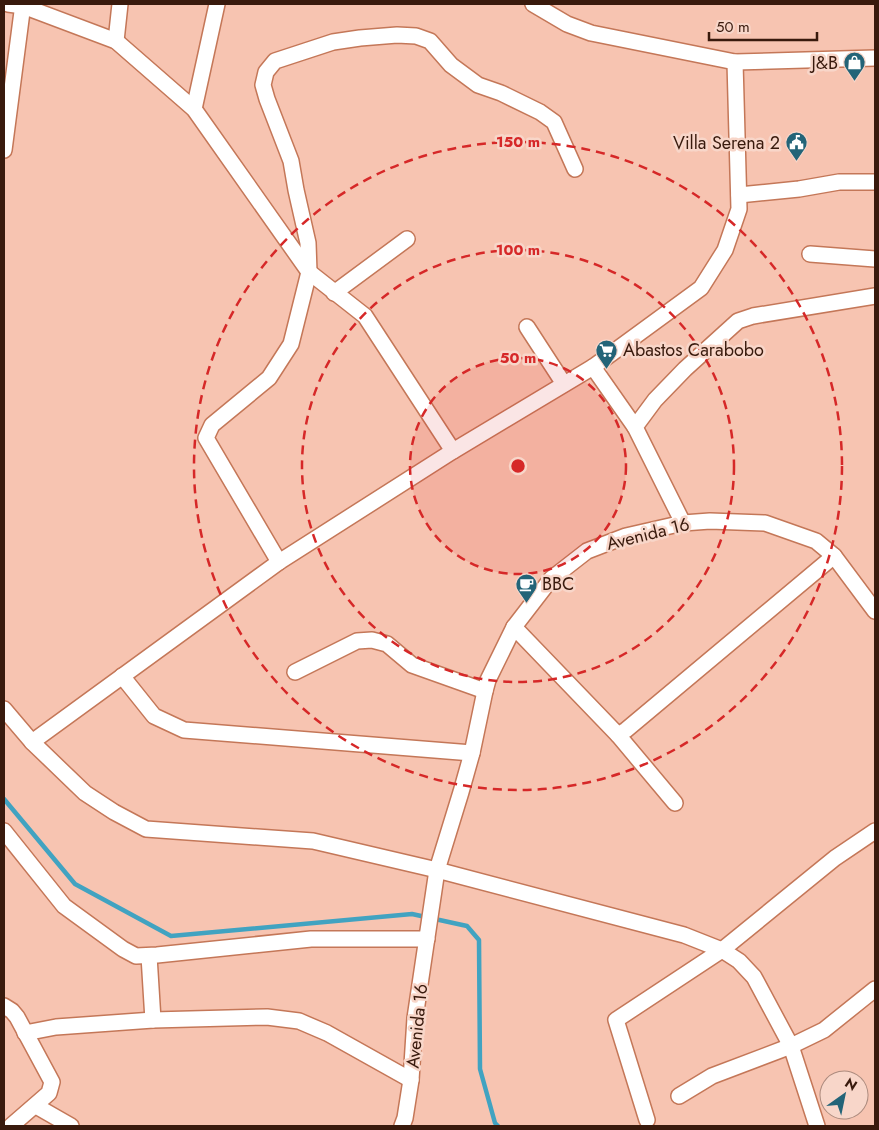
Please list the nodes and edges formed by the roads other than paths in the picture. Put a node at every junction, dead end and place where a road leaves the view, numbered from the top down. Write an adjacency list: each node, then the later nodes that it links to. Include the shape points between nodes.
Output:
1 (8, 4): 5 (street)
2 (120, 4): 6 (street)
3 (217, 4): 9 (street)
4 (533, 4): 8 (street, via 590,33)
5 (23, 5): 6 (street); 10 (street)
6 (116, 41): 9 (street)
7 (875, 58): 8 (street)
8 (735, 62): 13 (street)
9 (194, 108): 17 (street)
10 (4, 150)
11 (575, 169): 17 (street, via 554,122 501,93 478,85 451,65 430,41 396,35 360,38 334,42 275,61 266,72 263,85 291,161 308,243)
12 (875, 182): 13 (street, via 839,182)
13 (739, 195): 21 (street, via 739,209 725,250 701,288)
14 (407, 239): 18 (street)
15 (810, 254): 16 (street)
16 (875, 259)
17 (309, 272): 18 (street); 27 (street, via 291,344 269,378 212,425 206,438)
18 (334, 293): 24 (street, via 365,316)
19 (875, 296): 23 (street, via 738,321 685,369)
20 (526, 327): 22 (street)
21 (593, 367): 22 (street); 23 (street)
22 (564, 384): 24 (street)
23 (635, 427): 25 (street)
24 (453, 451): 27 (street)
25 (683, 524): 26 (street, Avenida 16, via 710,521 765,523 816,541); 29 (street, Avenida 16, via 626,536 587,551 551,579)
26 (834, 556): 28 (street, Avenida 16); 34 (street)
27 (279, 562): 31 (street)
28 (875, 612)
29 (514, 627): 32 (street, Avenida 16); 34 (street)
30 (294, 672): 32 (street, via 357,640 372,640 387,644 412,665)
31 (122, 676): 35 (street); 36 (street, via 154,716 184,730)
32 (485, 691): 36 (street, Avenida 16)
33 (4, 709): 35 (street)
34 (618, 735): 37 (street)
35 (32, 742): 40 (street, via 85,793 146,829 313,840)
36 (472, 753): 40 (street, Avenida 16)
37 (675, 803)
38 (4, 831): 43 (street, via 64,906 123,949 136,956)
39 (875, 831): 42 (street, via 834,858)
40 (436, 870): 41 (street, Avenida 16); 42 (street, via 684,935)
41 (428, 932): 43 (street, via 312,939); 49 (street, Avenida 16, via 415,1018)
42 (722, 950): 48 (street, via 754,976); 52 (street, via 616,1020)
43 (149, 956): 46 (street)
44 (875, 989): 48 (street, via 824,1030)
45 (4, 1006): 47 (street, via 17,1017)
46 (153, 1020): 47 (street, via 56,1027); 49 (street, via 267,1017 299,1021)
47 (26, 1033): 51 (street, via 52,1082 50,1093)
48 (791, 1046): 50 (street, via 712,1076); 56 (street)
49 (411, 1080): 55 (street, Avenida 16)
50 (679, 1096)
51 (36, 1106): 53 (street); 54 (street)
52 (647, 1120)
53 (12, 1126)
54 (70, 1126)
55 (402, 1126)
56 (816, 1126)

